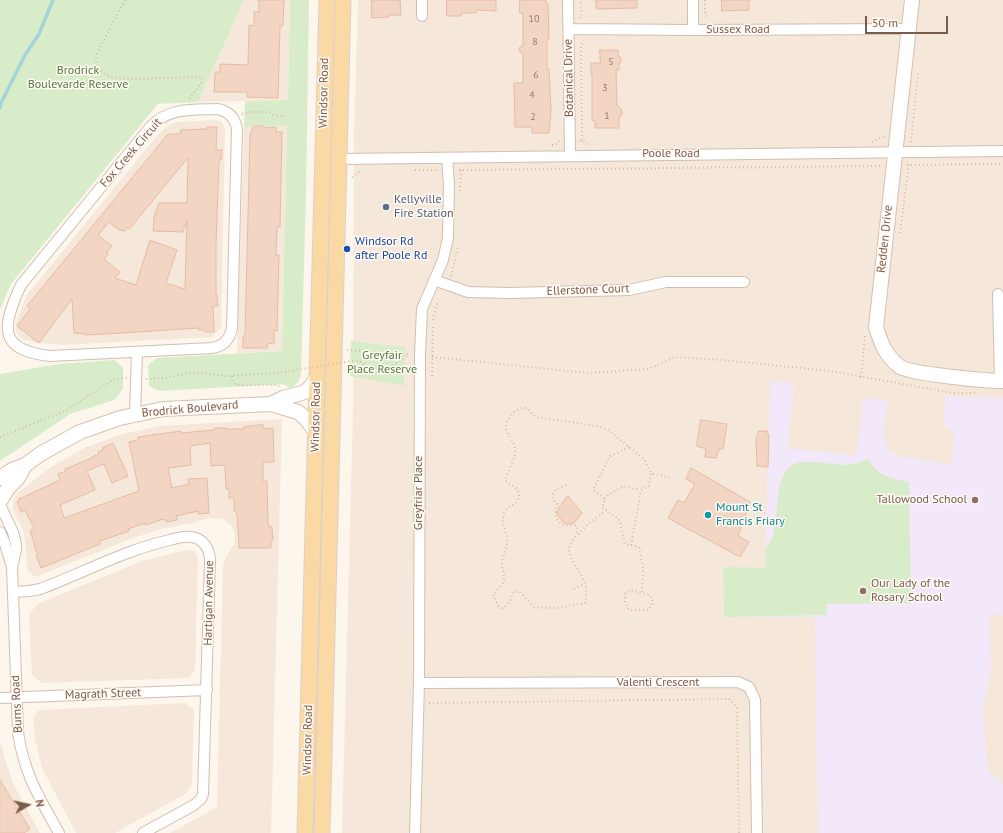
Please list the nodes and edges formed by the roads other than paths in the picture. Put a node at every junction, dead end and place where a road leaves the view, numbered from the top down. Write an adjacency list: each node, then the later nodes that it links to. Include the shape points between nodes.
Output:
1 (327, 0): 20 (main road, Windsor Road)
2 (343, 0): 14 (main road, Windsor Road)
3 (422, 0): 7 (street)
4 (568, 0): 8 (street, Botanical Drive)
5 (693, 0): 10 (street)
6 (912, 0): 9 (street, Redden Drive)
7 (422, 16)
8 (569, 29): 10 (street, Sussex Road); 12 (street, Botanical Drive)
9 (908, 29): 10 (street, Sussex Road); 15 (street, Redden Drive)
10 (693, 30)
11 (1003, 151): 15 (street, Poole Road, via 910,152)
12 (570, 155): 13 (street, Poole Road); 15 (street, Poole Road)
13 (447, 158): 14 (street, Poole Road); 16 (street, Greyfriar Place, via 448,238 444,260)
14 (339, 159): 39 (main road, Windsor Road)
15 (894, 159): 21 (street, Redden Drive, via 876,327 885,352 900,368 921,373)
16 (434, 280): 17 (street, Ellerstone Court, via 468,292 510,293 629,290 666,282); 32 (street, Greyfriar Place, via 422,309 415,355)
17 (744, 282)
18 (998, 294): 21 (street)
19 (137, 352): 19 (street, Fox Creek Circuit, via 38,355 9,344 3,336 2,326 21,285 156,121 168,114 185,110 217,109 226,112 233,118 237,129 231,333 225,342 217,347); 23 (street)
20 (317, 376): 22 (street, Brodrick Boulevard, via 306,391); 24 (main road, Windsor Road)
21 (1002, 381)
22 (271, 404): 23 (street, Brodrick Boulevard, via 185,407); 24 (street, Brodrick Boulevard, via 299,412)
23 (135, 414): 25 (street, Brodrick Boulevard, via 80,432)
24 (316, 433): 38 (main road, Windsor Road)
25 (25, 465): 26 (street, Brodrick Boulevard); 27 (street, Brodrick Boulevard, via 18,478)
26 (0, 478)
27 (0, 499): 28 (street)
28 (0, 505): 30 (street, Burns Road, via 16,544)
29 (0, 532): 30 (street, Burns Road)
30 (12, 567): 31 (street, Burns Road)
31 (12, 592): 33 (street, Hartigan Avenue, via 40,589 151,545 185,537 197,538 206,545 210,556); 34 (street, Burns Road)
32 (419, 683): 40 (street, Greyfriar Place); 41 (street, Valenti Crescent, via 738,682 749,687 755,700)
33 (207, 690): 34 (street, Magrath Street); 37 (street, Hartigan Avenue, via 204,794 194,805)
34 (17, 697): 35 (street, Magrath Street); 36 (street, Burns Road, via 18,732 23,761 35,791)
35 (0, 698)
36 (59, 833)
37 (143, 833)
38 (305, 833)
39 (322, 833)
40 (415, 833)
41 (756, 833)

